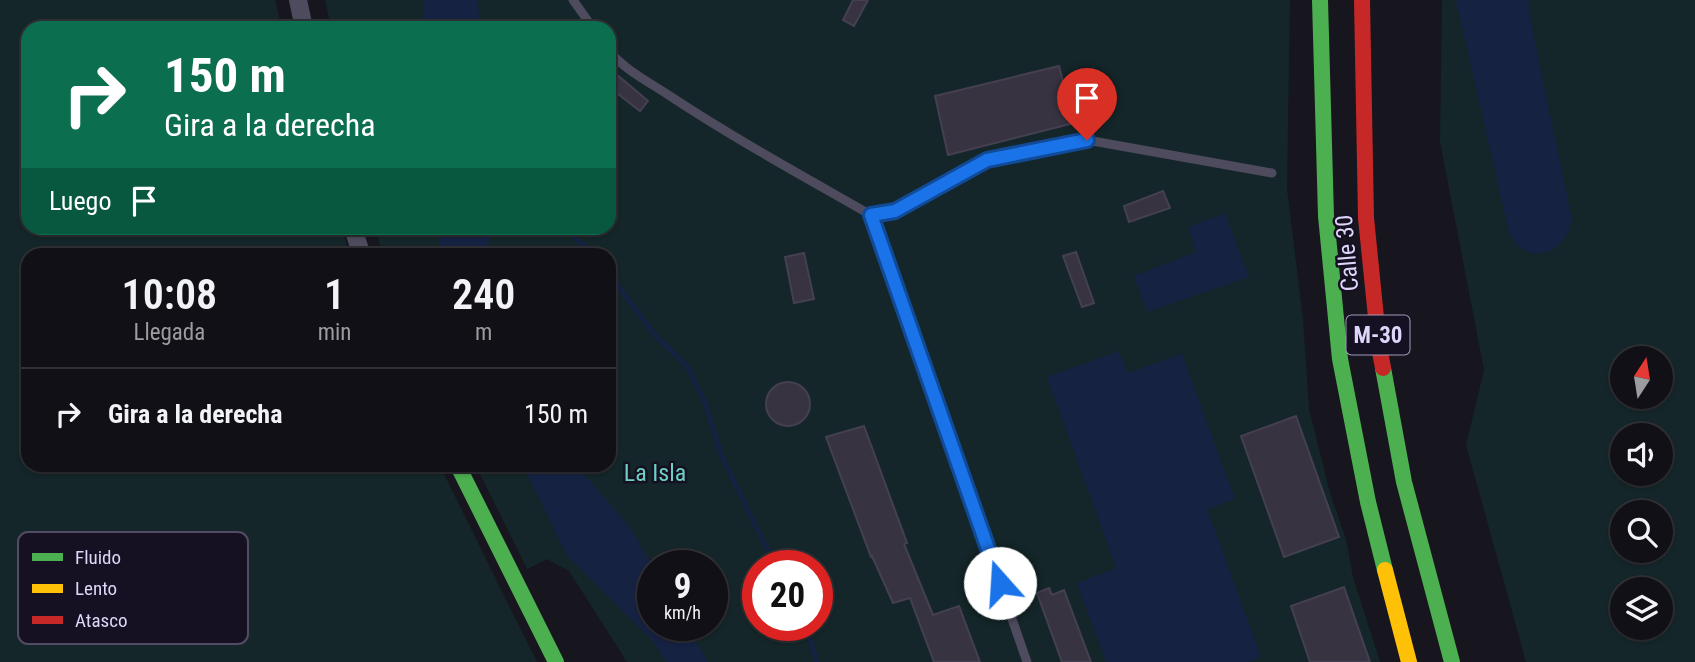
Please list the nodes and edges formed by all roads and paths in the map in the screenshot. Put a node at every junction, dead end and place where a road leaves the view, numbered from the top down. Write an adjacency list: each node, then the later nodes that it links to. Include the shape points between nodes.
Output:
1 (298, 0): 5 (street)
2 (573, 0): 6 (lane)
3 (1321, 0): 13 (main road, Calle 30 / M-30, via 1326,216 1340,359 1368,502)
4 (1362, 0): 14 (main road, Calle 30 / M-30, via 1366,218 1379,347 1404,482)
5 (302, 21)
6 (588, 21)
7 (616, 59): 9 (lane, via 704,118)
8 (1272, 173): 9 (lane, via 1087,140 987,160 895,211)
9 (871, 215): 12 (lane)
10 (461, 472): 11 (main road)
11 (556, 662)
12 (1027, 662)
13 (1409, 662)
14 (1452, 662)

